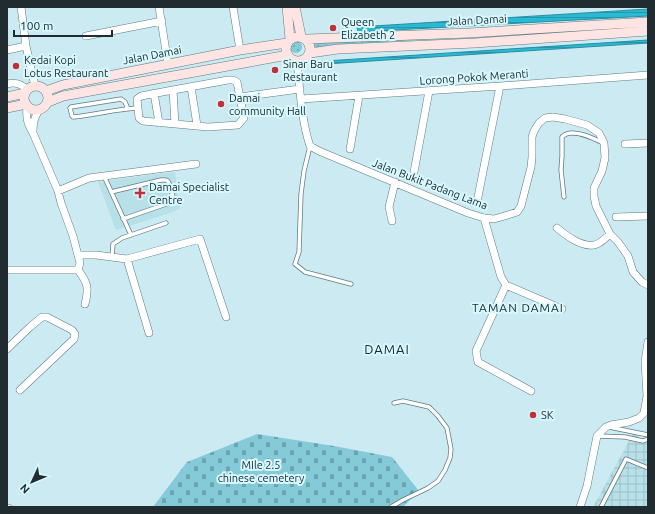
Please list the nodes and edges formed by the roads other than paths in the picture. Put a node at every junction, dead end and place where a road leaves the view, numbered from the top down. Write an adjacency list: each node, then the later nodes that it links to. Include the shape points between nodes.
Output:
1 (21, 7): 12 (street)
2 (159, 7): 6 (street)
3 (233, 7): 14 (street)
4 (286, 7): 11 (main road)
5 (295, 7): 10 (main road, via 297,22)
6 (162, 21): 9 (street); 18 (street)
7 (648, 22): 10 (main road, Jalan Damai, via 469,33)
8 (648, 31): 15 (main road, Jalan Damai, via 338,49)
9 (86, 36)
10 (304, 38): 11 (main road, via 293,37); 15 (main road, via 311,46)
11 (289, 41): 14 (main road, Jalan Damai); 16 (main road, via 286,49)
12 (26, 46): 13 (street); 23 (street)
13 (7, 50)
14 (240, 50): 18 (main road, Jalan Damai)
15 (310, 53): 17 (main road, via 305,60)
16 (288, 55): 17 (main road); 33 (main road, via 63,96)
17 (297, 61): 24 (street)
18 (168, 64): 26 (main road, Jalan Damai, via 63,85)
19 (648, 75): 21 (street, Lorong Pokok Meranti)
20 (7, 84): 23 (street, via 20,84)
21 (500, 86): 27 (street, Lorong Pokok Meranti); 55 (street)
22 (191, 87): 25 (street); 31 (street, via 233,80 237,82); 41 (street)
23 (29, 89): 26 (main road, via 41,87); 30 (main road); 34 (main road, via 24,98)
24 (300, 89): 31 (street); 32 (street)
25 (173, 90): 28 (street); 40 (street)
26 (46, 91): 33 (main road)
27 (429, 91): 29 (street, Lorong Pokok Meranti); 49 (street)
28 (154, 93): 37 (street, via 137,99); 39 (street)
29 (359, 96): 32 (street, Lorong Pokok Meranti); 47 (street)
30 (7, 97)
31 (240, 97): 41 (street, via 244,118 238,125)
32 (301, 99): 46 (street)
33 (48, 102): 38 (main road)
34 (26, 105): 35 (main road); 38 (main road, via 30,109); 42 (street, via 26,118)
35 (7, 108)
36 (128, 108): 36 (lane, via 73,117 70,108 121,99); 37 (lane)
37 (138, 108): 39 (street, via 138,118)
38 (39, 110): 42 (street, via 33,123)
39 (159, 123): 40 (street)
40 (175, 124): 41 (street)
41 (197, 125)
42 (34, 133): 52 (street)
43 (604, 143): 54 (lane, via 583,134 564,134 561,170); 58 (street, Jalan Bukit Padang Lama, via 599,133 587,125 565,119 545,118 532,137 531,162 521,206 517,212 511,214 494,219); 63 (street, via 605,158 594,188 594,196 596,206)
44 (648, 143): 45 (street)
45 (625, 144)
46 (310, 146): 51 (street, Jalan Bukit Padang Lama); 70 (lane, via 301,194 299,252 295,264 305,272)
47 (350, 149)
48 (196, 164): 50 (street)
49 (414, 172)
50 (104, 176): 52 (street, via 89,178); 53 (lane)
51 (395, 182): 58 (street, Jalan Bukit Padang Lama); 60 (street, via 389,207)
52 (58, 190): 65 (street)
53 (111, 192): 59 (lane); 59 (lane, via 161,180 167,180 169,183 174,200 172,202)
54 (564, 197)
55 (477, 202)
56 (648, 216): 57 (street)
57 (616, 217)
58 (484, 218): 71 (street, via 501,277)
59 (123, 219): 64 (lane)
60 (392, 221)
61 (166, 223): 64 (lane)
62 (557, 228): 63 (street, via 582,244 594,245)
63 (610, 234): 72 (street, via 628,256 633,272)
64 (131, 235): 66 (lane, via 113,244)
65 (78, 254): 66 (street); 69 (street)
66 (112, 257): 67 (street)
67 (127, 259): 75 (street, via 200,239); 76 (street)
68 (7, 270): 69 (street)
69 (78, 270): 73 (street, via 87,284)
70 (350, 284)
71 (506, 285): 74 (street); 81 (street, via 476,351 478,362)
72 (648, 285)
73 (85, 304)
74 (562, 309)
75 (226, 317)
76 (149, 333)
77 (648, 342): 79 (street, via 645,361)
78 (7, 349): 80 (street, via 42,317 47,317 75,334 74,339)
79 (647, 373): 83 (street, via 644,412 629,422)
80 (20, 390)
81 (531, 391)
82 (394, 403): 90 (lane, via 403,401 429,407 447,428 451,449 450,458 438,481)
83 (606, 427): 84 (lane); 85 (street)
84 (648, 435)
85 (598, 436): 86 (lane); 91 (street)
86 (648, 439)
87 (648, 468): 92 (lane, via 626,458)
88 (7, 506): 89 (lane)
89 (10, 507)
90 (391, 507)
91 (580, 507)
92 (601, 507)

